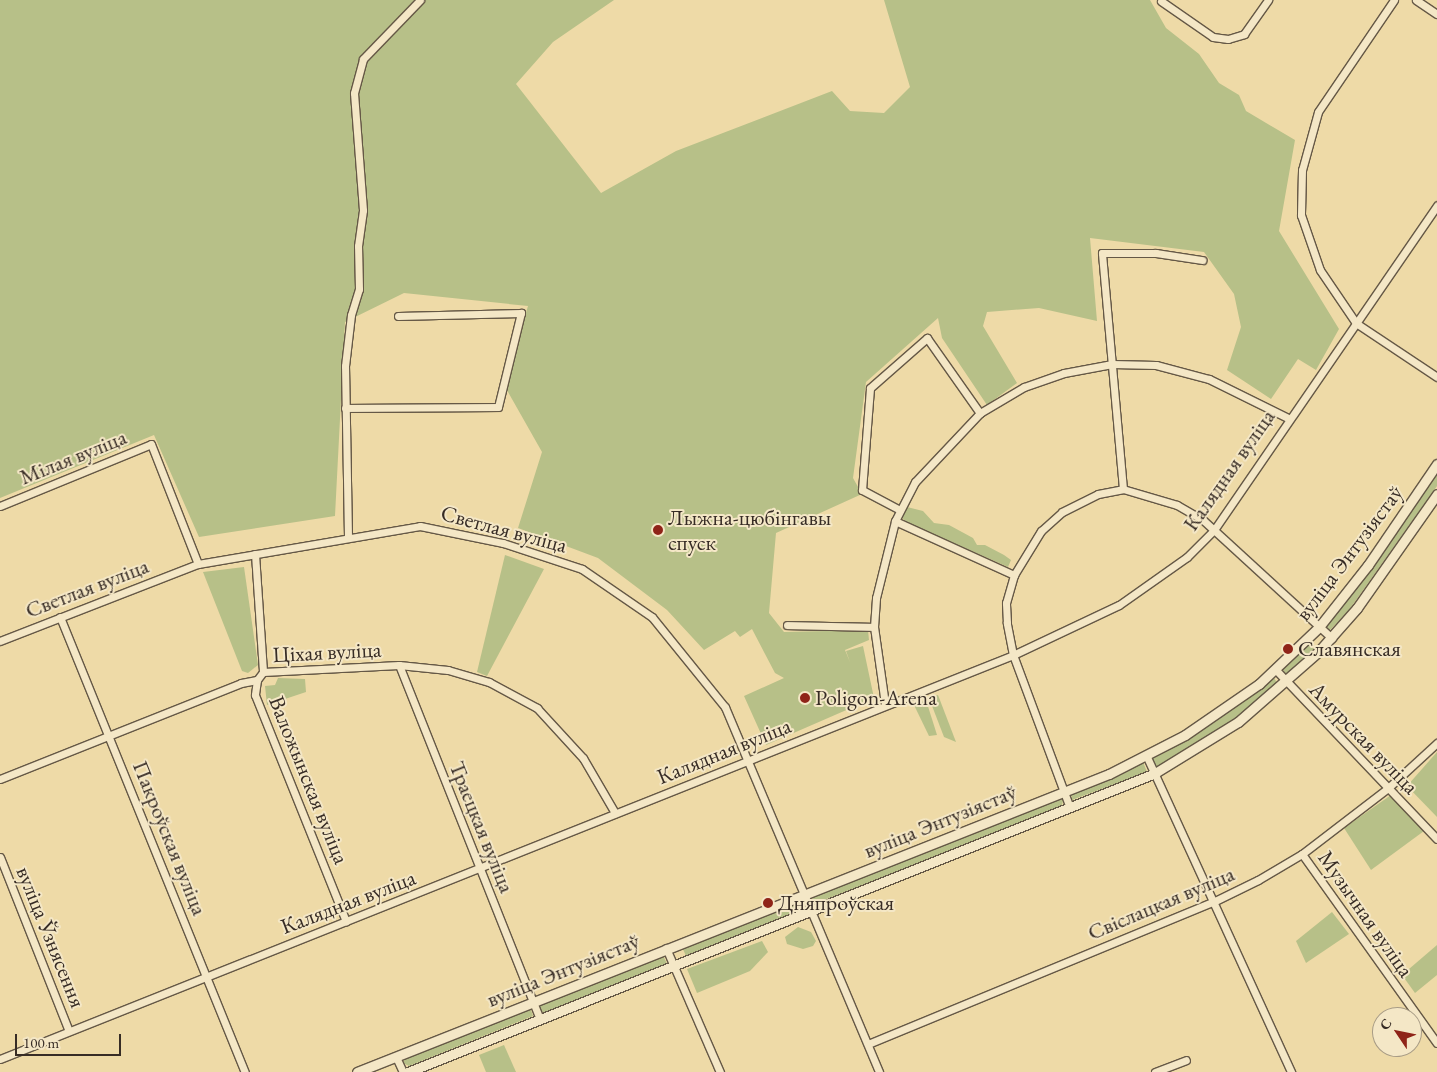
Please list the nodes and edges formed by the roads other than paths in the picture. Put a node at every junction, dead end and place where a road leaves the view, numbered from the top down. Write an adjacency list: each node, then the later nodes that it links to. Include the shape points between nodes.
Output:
1 (420, 0): 13 (street, via 374,45 357,75 353,110 363,210 358,246 359,289 351,315)
2 (1268, 0): 5 (street, via 1244,34 1228,39 1213,37)
3 (1394, 0): 10 (street, via 1318,112 1302,170 1301,215 1308,242 1320,270)
4 (1416, 0): 6 (street)
5 (1161, 1)
6 (1437, 14)
7 (1437, 205): 10 (street, Калядная вуліца)
8 (1202, 260): 11 (street, via 1156,253 1102,253)
9 (398, 316): 13 (street, via 521,313 498,407)
10 (1356, 323): 12 (street); 15 (street, Калядная вуліца)
11 (1112, 364): 14 (street, via 1072,371 1024,387); 15 (street, via 1156,365 1209,379); 17 (street)
12 (1437, 377)
13 (345, 408): 23 (street)
14 (980, 413): 20 (street, via 915,482); 20 (street, via 931,339 922,340 870,388 862,490)
15 (1288, 418): 22 (street, Калядная вуліца)
16 (1437, 464): 30 (street, вуліца Энтузіястаў, via 1368,565)
17 (1123, 490): 22 (street, via 1177,505); 26 (street, via 1098,494 1062,512 1037,536)
18 (1437, 494): 31 (street, вуліца Энтузіястаў)
19 (0, 506): 25 (street, Мілая вуліца, via 151,444)
20 (900, 510): 21 (street)
21 (895, 521): 26 (street); 29 (street, via 876,598)
22 (1214, 530): 30 (street); 33 (street, Калядная вуліца, via 1146,589 1093,620)
23 (348, 536): 24 (street, Светлая вуліца); 43 (street, Светлая вуліца, via 420,526 503,543 582,569 652,617 674,640 725,706)
24 (256, 554): 25 (street, Светлая вуліца); 36 (street)
25 (198, 564): 27 (street, Светлая вуліца)
26 (1014, 575): 33 (street, via 1006,603)
27 (60, 617): 32 (street, Светлая вуліца); 40 (street, Пакроўская вуліца)
28 (787, 625): 29 (street)
29 (874, 627): 39 (street)
30 (1319, 627): 31 (street); 35 (street, вуліца Энтузіястаў)
31 (1332, 638): 38 (street, вуліца Энтузіястаў)
32 (0, 641)
33 (1014, 655): 39 (street, Калядная вуліца); 47 (street)
34 (399, 665): 36 (street, Ціхая вуліца); 49 (street, Ціхая вуліца, via 448,670 473,677 537,708 583,758); 53 (street, Траецкая вуліца)
35 (1276, 670): 38 (street, Амурская вуліца); 42 (street, вуліца Энтузіястаў, via 1210,719)
36 (263, 672): 37 (street, Ціхая вуліца)
37 (257, 680): 40 (street, Ціхая вуліца, via 240,683); 57 (street, Валожынская вуліца, via 255,695)
38 (1287, 682): 44 (street, вуліца Энтузіястаў, via 1238,722); 46 (street, Амурская вуліца)
39 (885, 704): 43 (street, Калядная вуліца)
40 (110, 736): 45 (street, Ціхая вуліца); 60 (street, Пакроўская вуліца)
41 (1437, 744): 46 (street, Свіслацкая вуліца)
42 (1146, 754): 44 (street); 47 (street, вуліца Энтузіястаў)
43 (749, 760): 49 (street, Калядная вуліца); 54 (street, Светлая вуліца)
44 (1155, 773): 48 (street, вуліца Энтузіястаў); 55 (street)
45 (0, 779)
46 (1388, 788): 50 (street, Амурская вуліца); 51 (street, Свіслацкая вуліца)
47 (1064, 790): 48 (street); 54 (street, вуліца Энтузіястаў)
48 (1070, 808): 56 (street, вуліца Энтузіястаў)
49 (615, 813): 53 (street, Калядная вуліца)
50 (1437, 839)
51 (1302, 854): 55 (street, Свіслацкая вуліца); 64 (street, Музычная вуліца)
52 (0, 857): 63 (street, вуліца Ўзнясення)
53 (479, 869): 57 (street, Калядная вуліца); 61 (street, Траецкая вуліца)
54 (803, 895): 56 (street, Светлая вуліца); 58 (street, вуліца Энтузіястаў)
55 (1213, 902): 65 (street, Свіслацкая вуліца); 76 (street)
56 (812, 910): 59 (street, вуліца Энтузіястаў); 65 (street, Светлая вуліца)
57 (346, 921): 60 (street, Калядная вуліца)
58 (666, 948): 59 (street); 61 (street, вуліца Энтузіястаў)
59 (674, 965): 62 (street, вуліца Энтузіястаў); 73 (street)
60 (207, 976): 63 (street, Калядная вуліца); 69 (street, Пакроўская вуліца)
61 (533, 1002): 62 (street, Траецкая вуліца); 66 (street, вуліца Энтузіястаў)
62 (540, 1020): 72 (street, вуліца Энтузіястаў)
63 (69, 1031): 67 (street, Калядная вуліца)
64 (1437, 1043)
65 (868, 1044): 74 (street, Светлая вуліца)
66 (396, 1056): 70 (street, вуліца Энтузіястаў); 71 (street)
67 (0, 1060)
68 (1186, 1060): 75 (street)
69 (245, 1072)
70 (357, 1072)
71 (403, 1072)
72 (408, 1072)
73 (720, 1072)
74 (879, 1072)
75 (1155, 1072)
76 (1290, 1072)

